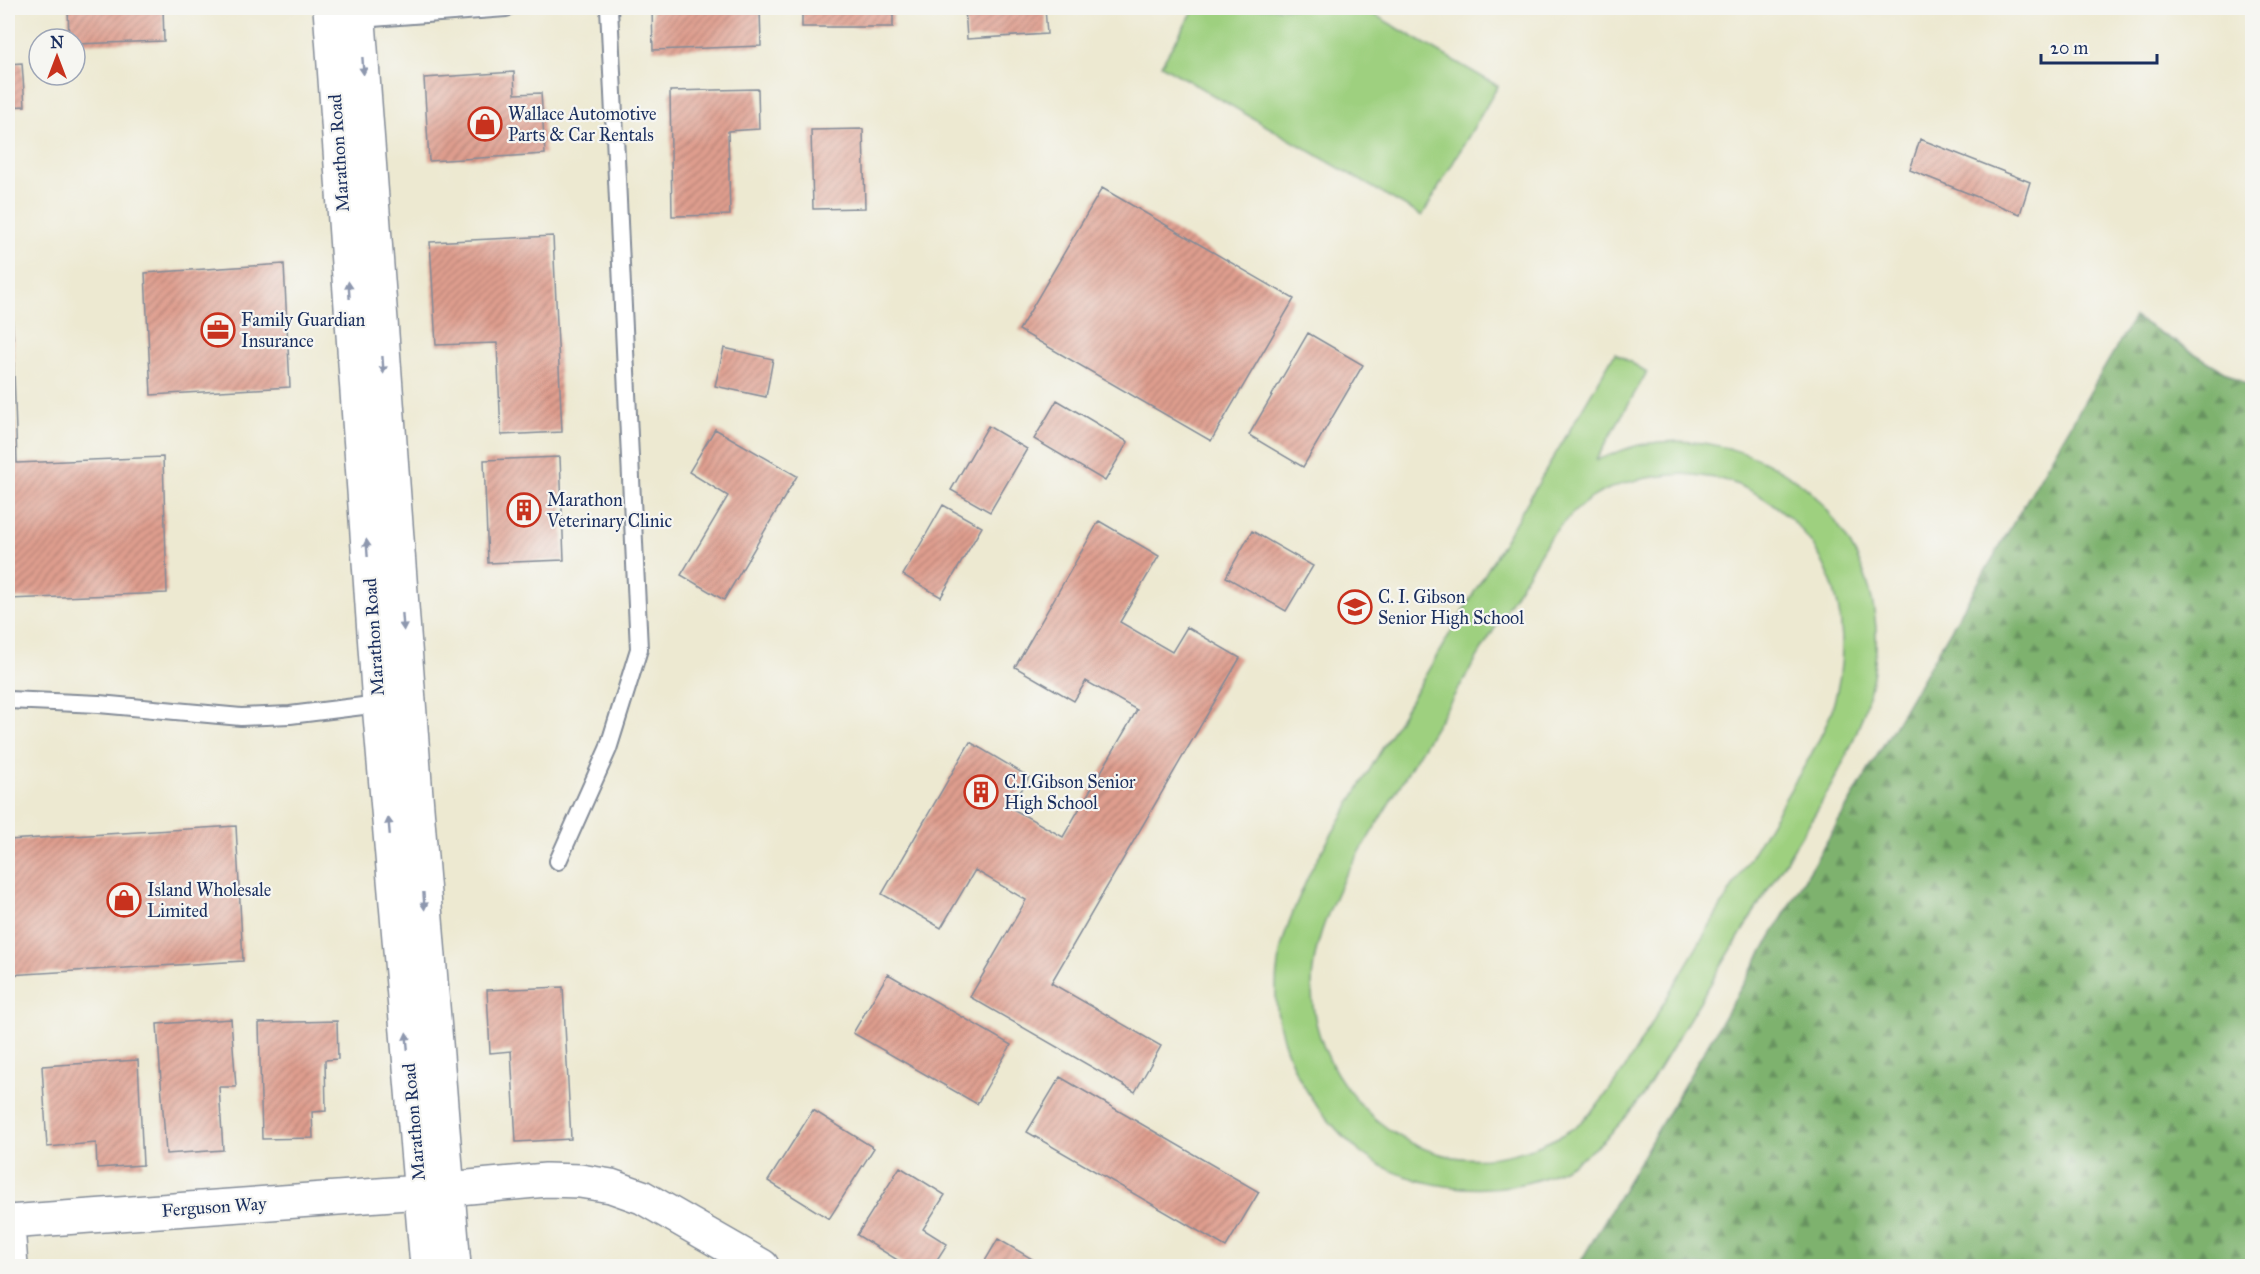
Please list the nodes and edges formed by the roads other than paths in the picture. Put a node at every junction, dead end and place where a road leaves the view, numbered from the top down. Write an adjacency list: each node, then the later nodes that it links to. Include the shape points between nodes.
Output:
1 (506, 8): 3 (lane)
2 (609, 8): 6 (lane, via 639,649 608,749)
3 (349, 11): 5 (main road, Marathon Road, one-way to 3); 7 (main road, Marathon Road, one-way to 7, via 380,334)
4 (8, 700): 5 (lane, via 241,717)
5 (379, 704): 7 (main road, Marathon Road, one-way to 5)
6 (558, 861)
7 (407, 867): 8 (main road, Marathon Road)
8 (434, 1190): 9 (main road, Ferguson Way); 11 (main road, Marathon Road); 12 (main road, Marathon Road); 13 (main road, Ferguson Way, via 546,1180 611,1186 642,1197)
9 (8, 1224): 10 (main road)
10 (10, 1266)
11 (427, 1266)
12 (454, 1266)
13 (762, 1266)

